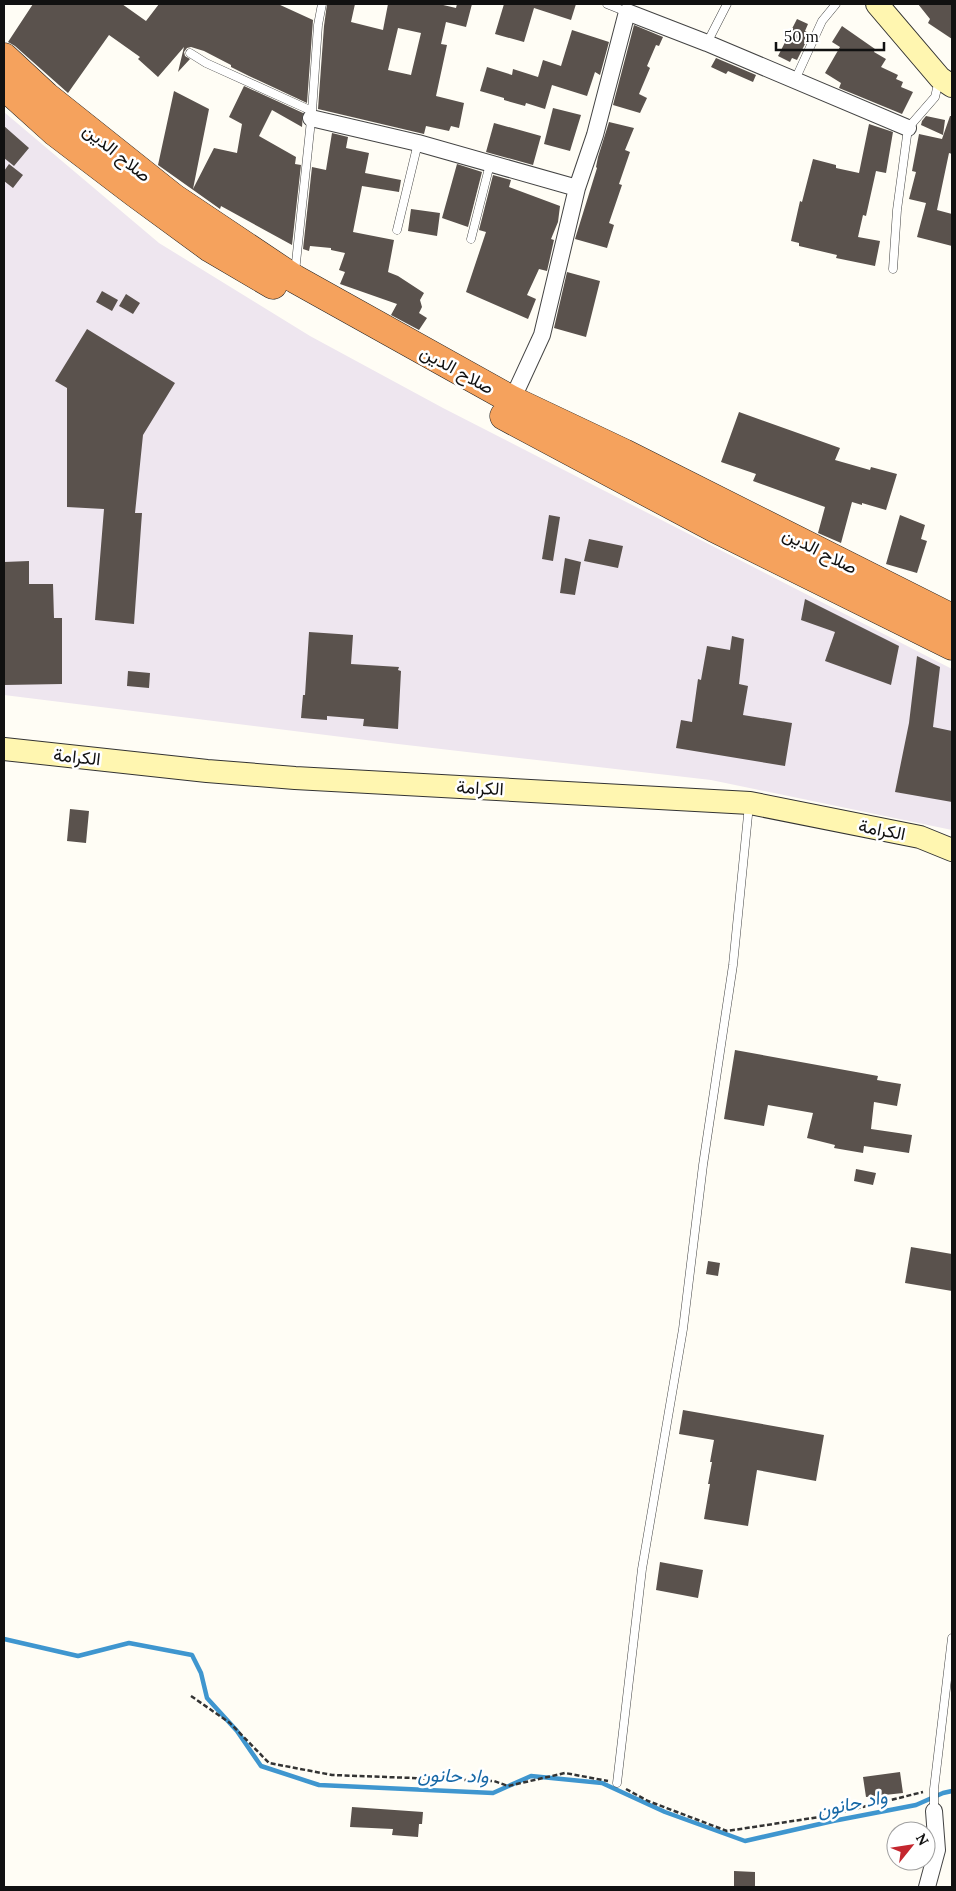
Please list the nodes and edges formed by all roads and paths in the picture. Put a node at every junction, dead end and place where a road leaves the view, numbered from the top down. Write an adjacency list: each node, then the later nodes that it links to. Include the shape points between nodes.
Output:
1 (322, 4): 13 (lane)
2 (607, 4): 6 (lane)
3 (726, 4): 7 (lane)
4 (836, 4): 10 (lane, via 822,21)
5 (886, 8): 11 (main road)
6 (627, 12): 7 (street); 17 (street, via 595,135)
7 (707, 42): 10 (street)
8 (190, 53): 13 (lane)
9 (4, 57): 21 (highway, صلاح الدين, via 46,96 174,198)
10 (795, 80): 14 (street)
11 (946, 82): 14 (lane)
12 (4, 86): 24 (highway, صلاح الدين, via 55,132 210,248 294,298 442,383 714,528)
13 (311, 114): 15 (street); 21 (lane)
14 (908, 128): 20 (lane, via 896,210)
15 (418, 143): 16 (street); 18 (lane)
16 (490, 164): 17 (street); 19 (lane)
17 (577, 188): 22 (street, via 542,335)
18 (397, 230)
19 (471, 239)
20 (893, 269)
21 (295, 279): 22 (highway, صلاح الدين)
22 (512, 400): 23 (highway, صلاح الدين)
23 (952, 618)
24 (952, 646)
25 (4, 749): 26 (main road, الكرامة, via 295,778)
26 (750, 803): 27 (main road, الكرامة, via 920,837); 30 (lane, via 733,965 703,1165 683,1329 642,1569)
27 (952, 850)
28 (952, 1638): 31 (lane)
29 (191, 1696): 30 (path, via 230,1723 269,1763 332,1775 494,1781 508,1786 565,1773)
30 (617, 1783): 31 (path, via 648,1802 727,1830 826,1816)
31 (934, 1789): 32 (lane)
32 (934, 1811): 33 (street, via 937,1850)
33 (927, 1887)

